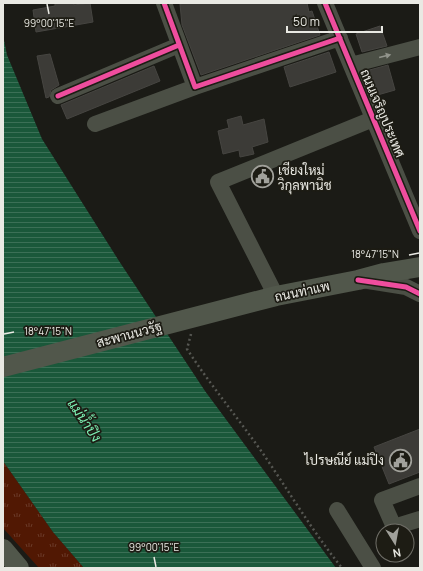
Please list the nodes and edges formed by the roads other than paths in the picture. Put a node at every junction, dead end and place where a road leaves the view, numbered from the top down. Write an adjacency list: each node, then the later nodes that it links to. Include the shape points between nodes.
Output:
1 (164, 3): 4 (street)
2 (325, 3): 3 (street, ถนนเจริญประเทศ)
3 (340, 38): 6 (street, ถนนเจริญประเทศ); 7 (street)
4 (179, 46): 7 (street); 8 (street)
5 (420, 47): 6 (street, one-way to 5)
6 (351, 65): 9 (street, ถนนเจริญประเทศ)
7 (195, 87): 10 (street)
8 (58, 96)
9 (373, 119): 11 (street, ถนนเจริญประเทศ); 15 (street, via 218,182)
10 (95, 124)
11 (420, 231)
12 (420, 267): 13 (main road, ถนนท่าแพ, via 384,272)
13 (358, 280): 14 (street, via 406,287); 15 (main road, ถนนท่าแพ)
14 (420, 294)
15 (276, 296): 16 (main road, ถนนท่าแพ)
16 (191, 318): 17 (main road, สะพานนวรัฐ)
17 (3, 367)
18 (420, 486): 20 (street, via 382,500 394,527)
19 (337, 510): 23 (street)
20 (420, 519)
21 (3, 549): 22 (main road)
22 (19, 568)
23 (373, 568)

